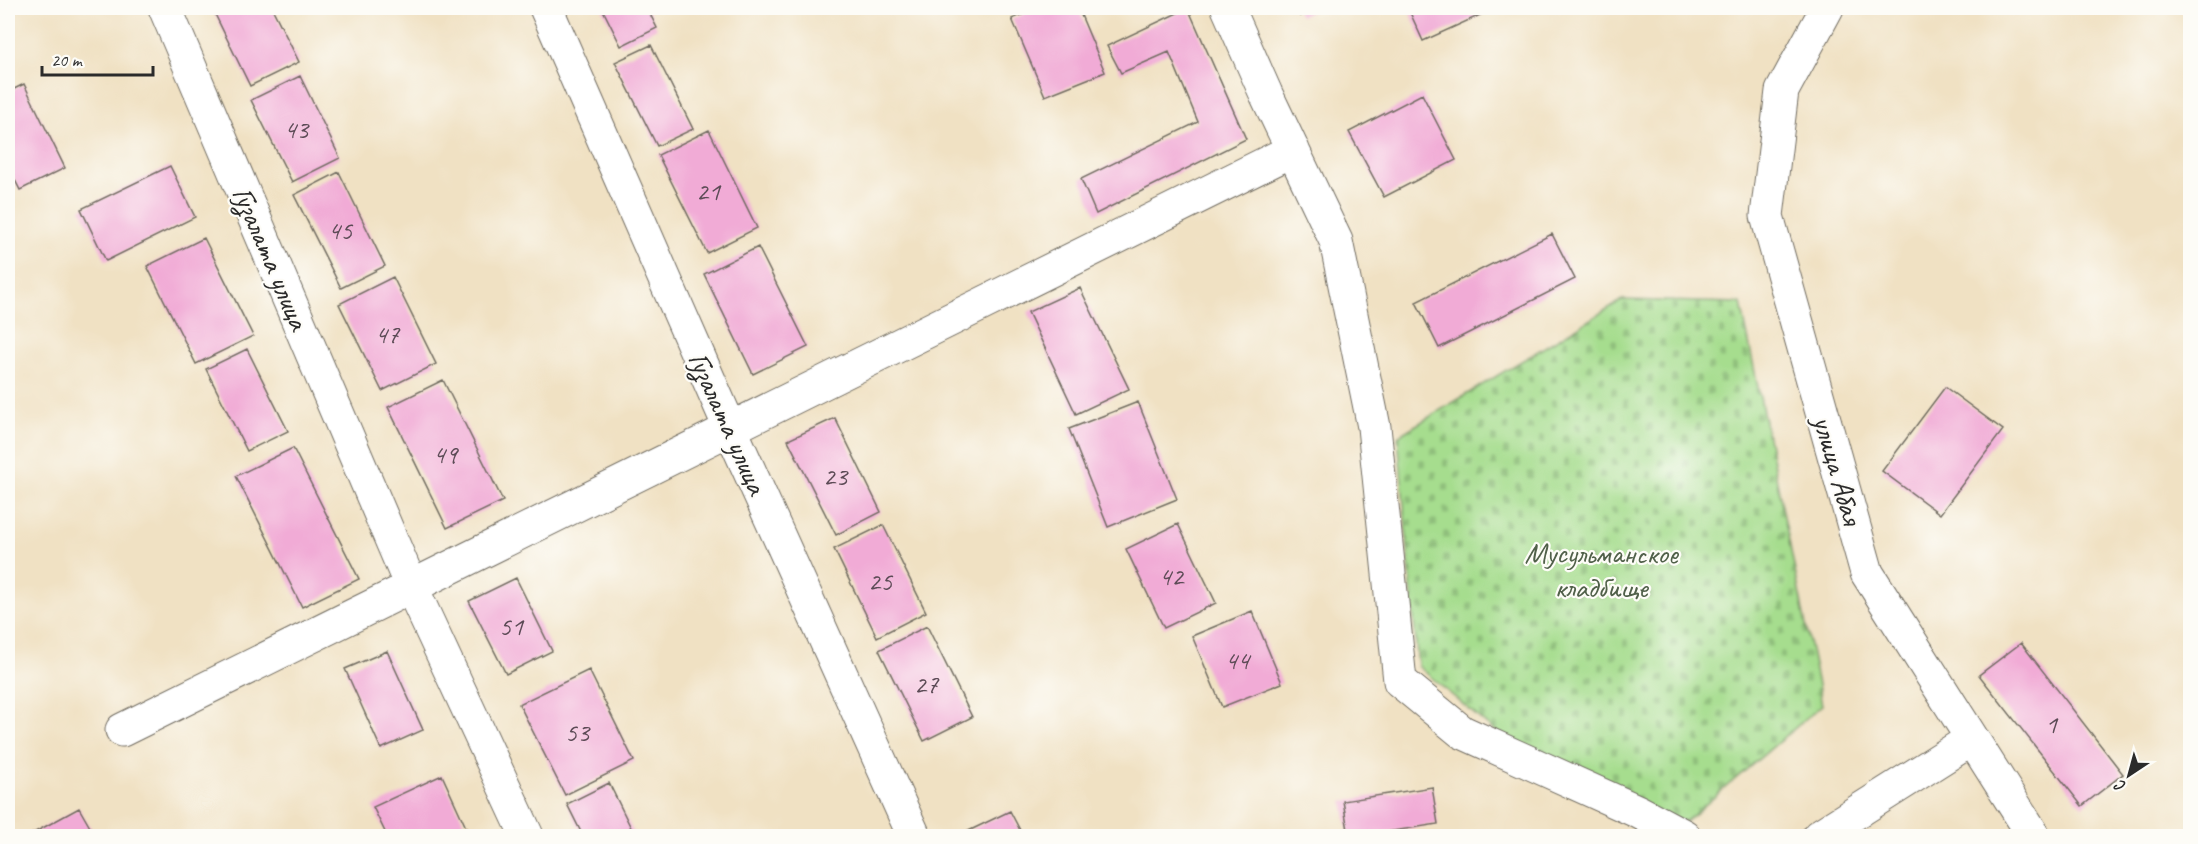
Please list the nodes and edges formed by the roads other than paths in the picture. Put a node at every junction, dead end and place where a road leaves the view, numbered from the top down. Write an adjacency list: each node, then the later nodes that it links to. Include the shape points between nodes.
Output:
1 (165, 8): 7 (street, Гузалата улица)
2 (546, 8): 6 (street, Гузалата улица)
3 (1228, 8): 5 (street)
4 (1827, 8): 9 (street, улица Абая, via 1782,91 1767,216 1867,573)
5 (1293, 150): 6 (street); 12 (street, via 1336,242 1374,427 1400,681 1462,732 1639,812)
6 (730, 428): 7 (street); 11 (street, Гузалата улица)
7 (411, 586): 8 (street); 10 (street, Гузалата улица)
8 (122, 730)
9 (1972, 739): 13 (street); 14 (street, улица Абая)
10 (527, 837)
11 (914, 837)
12 (1684, 837)
13 (1819, 837)
14 (2034, 837)

